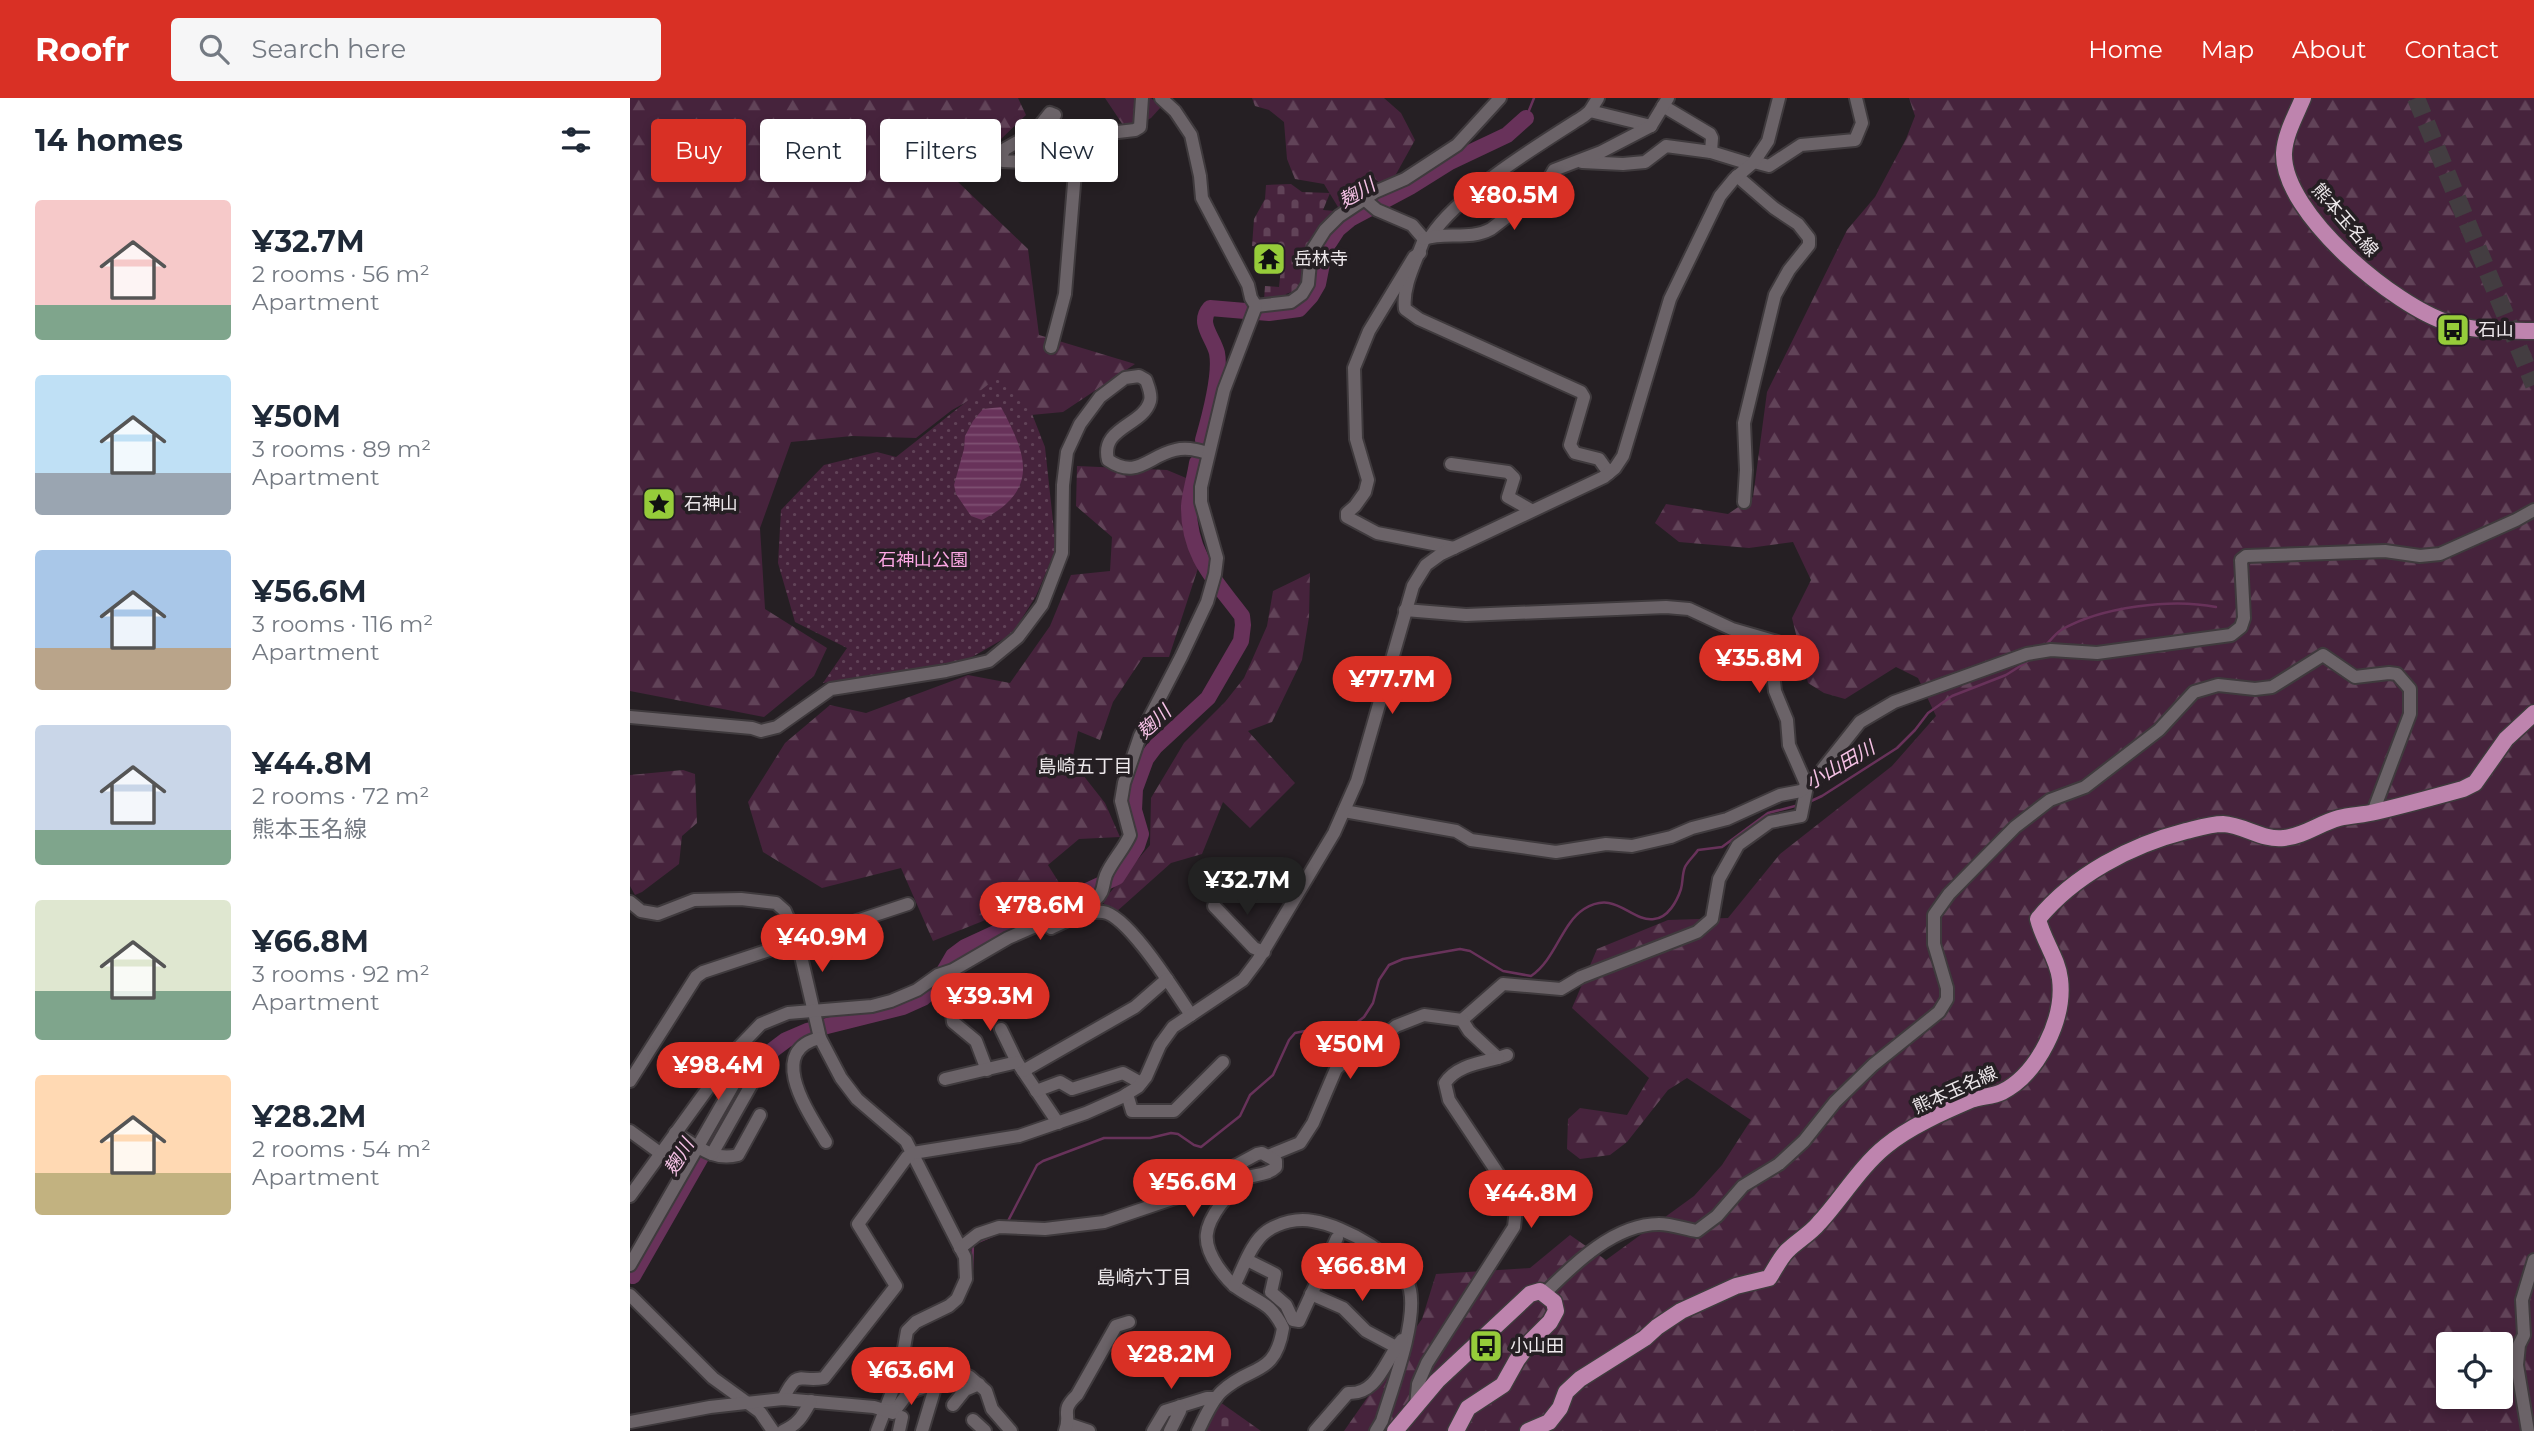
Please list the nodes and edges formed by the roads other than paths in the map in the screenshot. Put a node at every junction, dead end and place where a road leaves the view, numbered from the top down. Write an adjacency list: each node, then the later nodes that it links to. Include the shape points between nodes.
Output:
1 (1142, 98): 13 (street, via 1140,127)
2 (1161, 98): 24 (street, via 1191,135 1202,198 1248,285)
3 (1500, 98): 21 (street, via 1457,145 1392,183)
4 (1598, 98): 9 (street)
5 (1779, 98): 18 (street, via 1768,141)
6 (1856, 98): 18 (street, via 1862,123 1855,140 1801,145 1769,166)
7 (2303, 98): 25 (main road, 熊本玉名線, via 2286,138 2287,172 2298,198 2355,264 2428,316 2468,328)
8 (1666, 102): 12 (street); 15 (street, via 1710,134)
9 (1590, 111): 12 (street); 22 (street, via 1488,182)
10 (1055, 115): 11 (street, via 1050,113)
11 (1045, 119)
12 (1651, 126): 16 (street)
13 (1118, 132)
14 (1015, 143): 17 (street, via 999,159)
15 (1711, 152): 16 (street, via 1665,146 1645,162); 18 (street)
16 (1575, 161): 22 (street, via 1553,170 1543,190 1482,234)
17 (1015, 162)
18 (1752, 163): 19 (street)
19 (1737, 176): 29 (street, via 1720,196 1670,299 1623,456); 30 (street, via 1798,224 1809,239 1772,308 1744,423)
20 (1074, 182): 26 (street, via 1065,294)
21 (1369, 204): 22 (street, via 1406,221); 24 (street, via 1339,216 1325,230 1311,252 1308,284 1302,294 1291,302)
22 (1427, 238): 23 (street)
23 (1420, 253): 29 (street, via 1406,284 1405,309 1581,392 1584,397 1570,445 1575,453 1599,459); 33 (street, via 1369,331 1354,368 1356,439 1368,480 1365,492 1347,513 1377,533)
24 (1255, 310): 27 (street, via 1224,390)
25 (2534, 331)
26 (1051, 347)
27 (1208, 453): 36 (street, via 1172,450 1136,468 1119,467 1108,460 1108,442 1150,402 1146,380 1125,378 1100,397 1067,452 1062,553 1042,605 1018,637 989,661 831,689 777,727 761,732); 44 (street, via 1201,502 1217,558 1213,580 1207,602 1140,736 1124,783 1121,801 1130,835 1106,875 1104,891 1095,900)
28 (1451, 464): 31 (street, via 1508,472 1514,478 1508,497)
29 (1609, 472): 31 (street)
30 (1744, 502)
31 (1531, 510): 33 (street)
32 (2534, 510): 37 (street, via 2440,554 2385,551 2246,556 2241,560 2244,618 2231,635 2097,653 2039,652 1906,697 1860,722)
33 (1454, 548): 34 (street, via 1426,565)
34 (1405, 610): 37 (street, via 1466,615 1689,609 1732,629 1777,642 1781,654 1773,673 1775,691); 38 (street, via 1357,781)
35 (2534, 713): 39 (main road, 熊本玉名線, via 2506,739 2475,783)
36 (630, 718)
37 (1807, 791): 38 (street, via 1780,796 1671,837 1632,846 1606,844 1556,852 1471,840 1456,831); 49 (street, via 1801,816 1770,822 1738,845 1719,880 1712,919 1696,932 1561,989 1503,984)
38 (1344, 811): 45 (street)
39 (2373, 813): 77 (street, via 2410,714 2410,689 2398,674 2355,677 2323,655 2272,687 2218,685 2194,692 2159,730 2085,787 2050,800 2015,827 1949,894 1934,915 1933,929 1947,999 1939,1012 1835,1102 1787,1158 1743,1186 1697,1231 1661,1223 1639,1226 1608,1241 1546,1292); 110 (main road, 熊本玉名線, via 2335,819 2281,839 2221,824 2170,835 2125,852 2063,892 2038,919 2060,976 2062,1000 2046,1043 2018,1081 2000,1093 1973,1099 1942,1114 1886,1146 1818,1225 1785,1253 1769,1278 1736,1286 1681,1311 1580,1379 1566,1392 1549,1422)
40 (630, 902): 43 (street, via 641,911 658,914 694,900 776,903 785,911)
41 (908, 904): 43 (street)
42 (1214, 906): 45 (street, via 1254,948)
43 (797, 939): 50 (street); 57 (street, via 696,977)
44 (995, 945): 46 (street, via 1007,948 1086,914 1104,912 1118,919); 50 (street, via 891,1001 822,1009)
45 (1264, 952): 48 (street, via 1242,980)
46 (1167, 979): 48 (street); 54 (street, via 1135,1007)
47 (983, 998): 55 (street, via 952,1014 953,1022 975,1041)
48 (1191, 1015): 58 (street, via 1173,1027)
49 (1462, 1020): 69 (street, via 1424,1015 1396,1026 1346,1060 1336,1069 1300,1143); 90 (street, via 1502,1057 1468,1065 1450,1075 1445,1083 1449,1100 1511,1193 1516,1209 1514,1227 1427,1363 1418,1384)
50 (817, 1027): 52 (street, via 788,1013 761,1024); 65 (street, via 813,1040 794,1059 795,1086); 68 (street, via 849,1089 906,1141)
51 (1001, 1029): 54 (street)
52 (735, 1051): 64 (street); 66 (street, via 753,1063)
53 (1223, 1062): 60 (street, via 1174,1111 1132,1111)
54 (1020, 1066): 55 (street); 59 (street)
55 (987, 1070): 56 (street)
56 (945, 1079)
57 (630, 1082)
58 (1141, 1083): 59 (street, via 1122,1073 1072,1089 1060,1082); 60 (street)
59 (1036, 1091): 62 (street)
60 (1127, 1094): 62 (street)
61 (760, 1115): 66 (street, via 738,1155 726,1158)
62 (1058, 1123): 68 (street, via 1019,1136)
63 (630, 1131): 67 (street)
64 (675, 1133): 66 (street); 67 (street)
65 (826, 1142)
66 (704, 1150): 75 (street)
67 (660, 1153): 70 (street)
68 (913, 1153): 72 (street); 85 (street, via 858,1224 896,1286 824,1378 794,1380)
69 (1268, 1156): 72 (street, via 1257,1154 1178,1197 1104,1222 1005,1228 978,1234); 76 (street, via 1276,1161 1273,1171 1245,1176 1208,1226 1209,1254)
70 (630, 1195)
71 (1337, 1238): 78 (street)
72 (960, 1248): 91 (street, via 967,1270 965,1286 953,1303 907,1331)
73 (2534, 1260): 111 (street, via 2522,1300 2524,1335 2517,1365)
74 (1247, 1261): 76 (street); 78 (street, via 1275,1274 1271,1292 1286,1305 1293,1320 1298,1321); 81 (street, via 1258,1240 1278,1224 1316,1221 1350,1234 1397,1265 1405,1276 1411,1308)
75 (630, 1265)
76 (1234, 1286): 84 (street, via 1269,1306 1283,1328 1281,1341 1268,1364 1238,1378)
77 (1540, 1291): 90 (main road, via 1530,1294); 109 (main road, via 1554,1302 1556,1311 1550,1322 1531,1341 1503,1385 1468,1408)
78 (1311, 1294): 81 (street, via 1343,1308 1366,1331)
79 (630, 1295): 87 (street, via 713,1378)
80 (1129, 1322): 94 (street, via 1116,1326 1069,1402)
81 (1400, 1343): 106 (street, via 1370,1386 1348,1393); 107 (street)
82 (933, 1384): 83 (street, via 949,1367); 91 (street, via 908,1393); 99 (street)
83 (979, 1384): 88 (street, via 965,1390); 101 (street)
84 (1216, 1398): 89 (street); 105 (street)
85 (783, 1399): 86 (street); 87 (street)
86 (811, 1401): 91 (street); 95 (street)
87 (748, 1402): 93 (street); 96 (street)
88 (953, 1405)
89 (1180, 1406): 103 (street, via 1164,1410); 104 (street)
90 (1416, 1406): 108 (main road)
91 (891, 1413): 97 (street); 98 (street)
92 (973, 1420): 100 (street)
93 (630, 1422)
94 (1066, 1427): 102 (street)
95 (791, 1429)
96 (773, 1431)
97 (877, 1431)
98 (899, 1431)
99 (922, 1431)
100 (985, 1431)
101 (1011, 1431)
102 (1089, 1431)
103 (1153, 1431)
104 (1170, 1431)
105 (1198, 1431)
106 (1315, 1431)
107 (1376, 1431)
108 (1395, 1431)
109 (1456, 1431)
110 (1528, 1431)
111 (2528, 1431)

